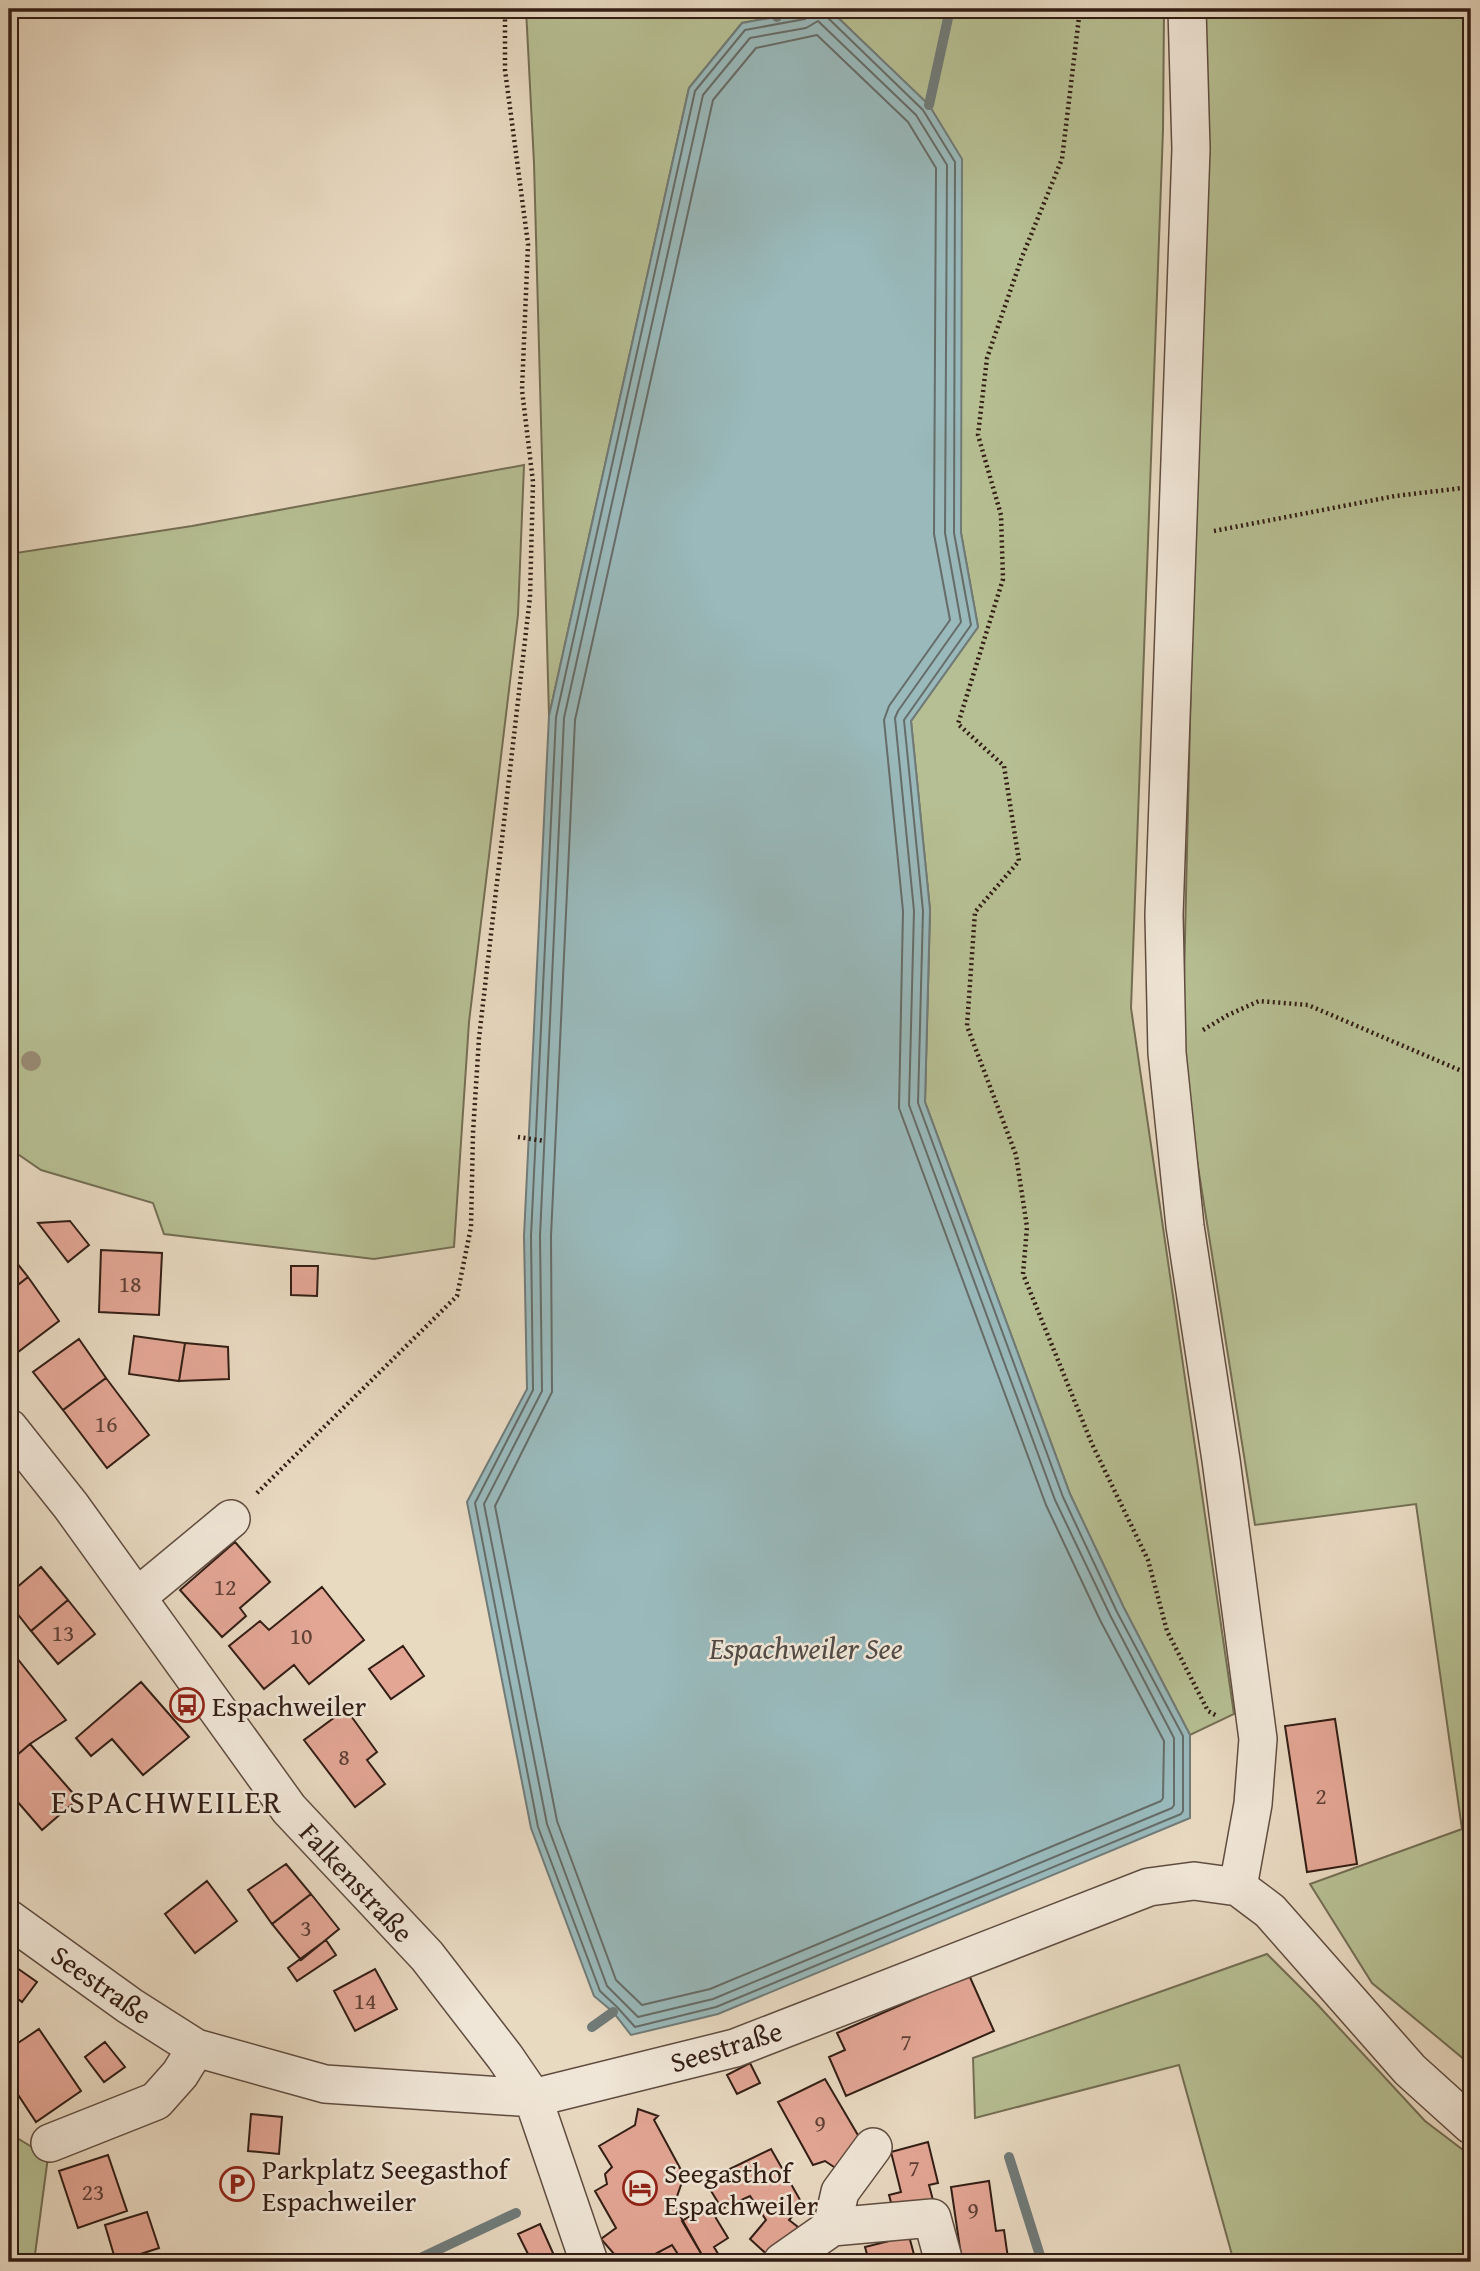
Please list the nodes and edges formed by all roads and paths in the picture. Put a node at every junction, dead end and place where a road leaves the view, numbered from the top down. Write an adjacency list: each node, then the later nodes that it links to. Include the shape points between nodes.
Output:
1 (505, 9): 11 (path, via 505,69 528,244 522,390 533,482 531,571 479,1038 471,1227 457,1296)
2 (1080, 9): 13 (path, via 1062,159 987,358 978,435 1001,515 1003,579 958,724 1004,766 1019,861 975,912 967,1026 1016,1155 1027,1227 1023,1274 1092,1444 1148,1560 1167,1631 1208,1711)
3 (1187, 9): 5 (street, via 1191,149)
4 (1471, 487): 5 (path, via 1395,496)
5 (1177, 538): 6 (street, via 1164,915)
6 (1167, 1053): 7 (path, via 1259,1001 1308,1005); 13 (street, via 1185,1226 1222,1460)
7 (1471, 1075)
8 (518, 1137): 9 (path)
9 (545, 1141)
10 (9, 1428): 12 (street, Falkenstraße)
11 (231, 1519): 12 (street)
12 (137, 1597): 17 (street, Falkenstraße, via 289,1809 427,1956)
13 (1258, 1739): 14 (street, via 1253,1804)
14 (1238, 1887): 17 (street, Seestraße, via 1194,1881 1149,1887 735,2048); 18 (street, via 1270,1910 1410,2070)
15 (9, 1919): 16 (street, Seestraße)
16 (196, 2048): 17 (street, Seestraße, via 325,2084); 19 (street, via 156,2101)
17 (533, 2098): 22 (street, Falkenstraße)
18 (1471, 2125)
19 (50, 2143)
20 (873, 2147): 21 (street, via 841,2192)
21 (832, 2227): 23 (street); 24 (street, via 932,2218)
22 (589, 2262)
23 (782, 2262)
24 (944, 2262)

